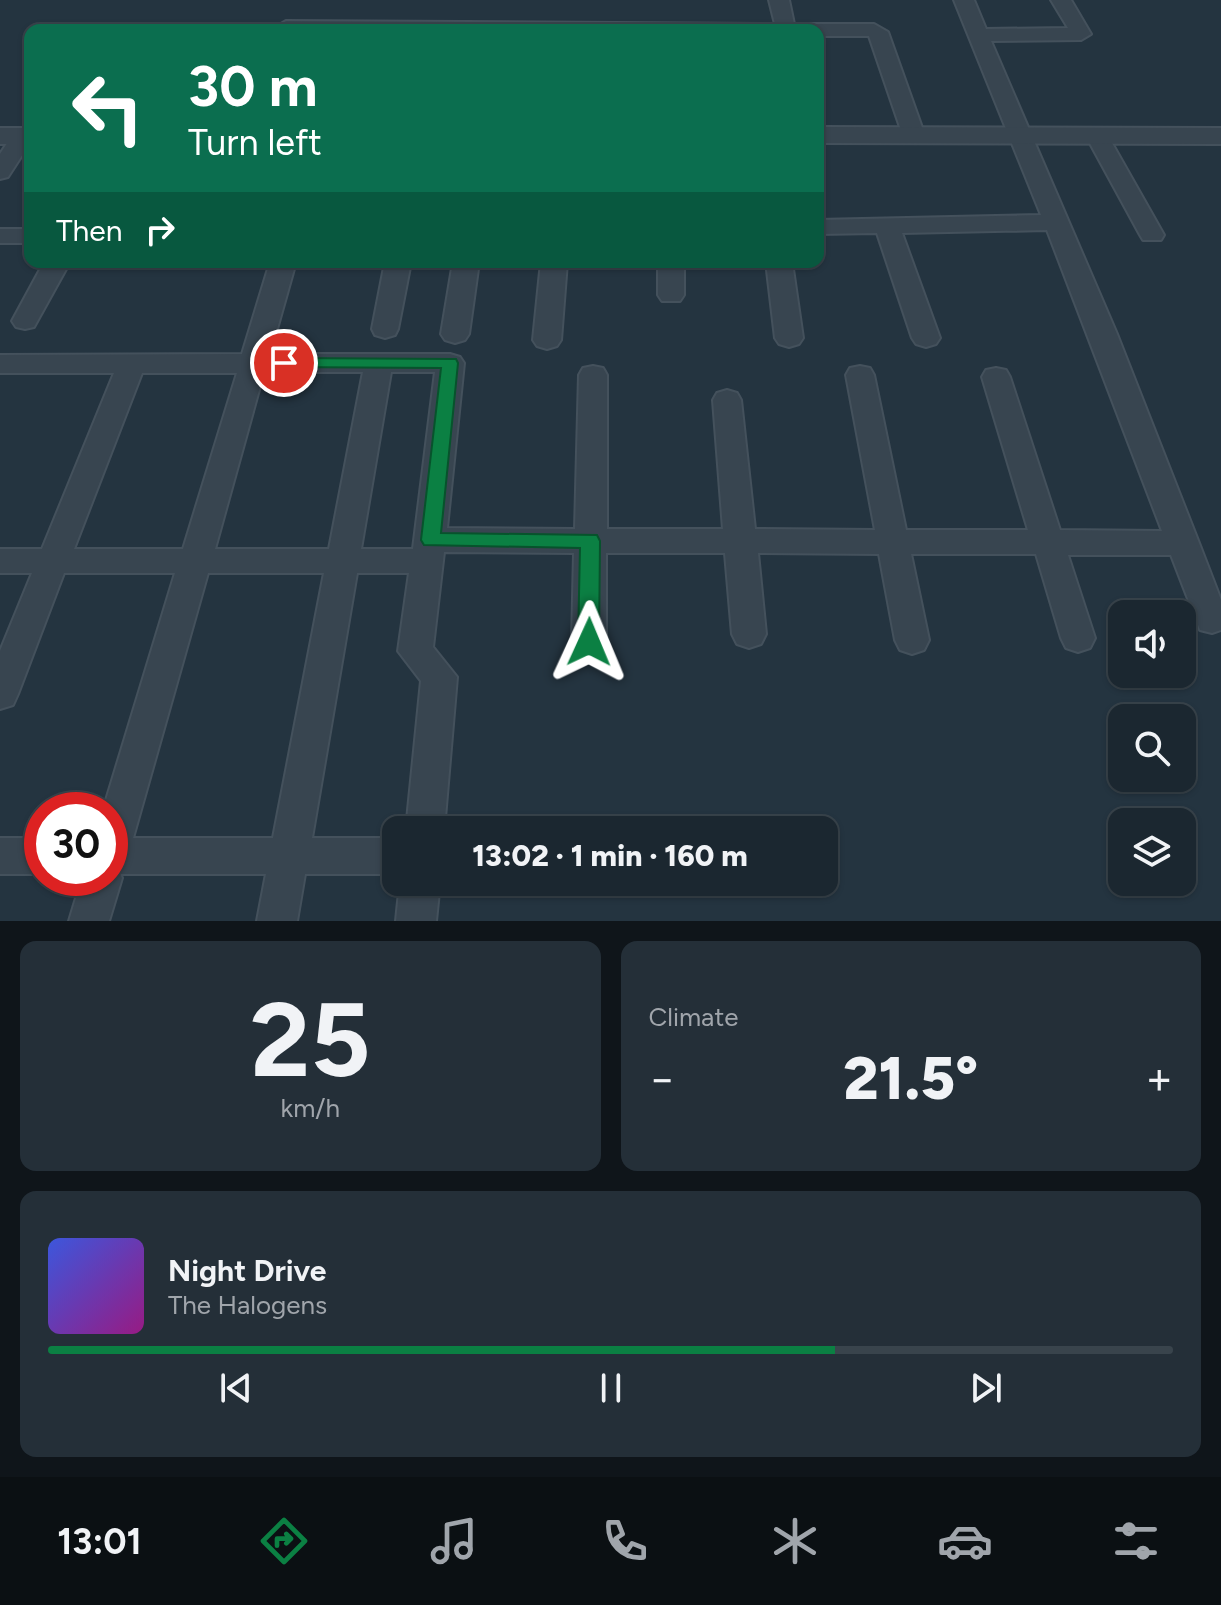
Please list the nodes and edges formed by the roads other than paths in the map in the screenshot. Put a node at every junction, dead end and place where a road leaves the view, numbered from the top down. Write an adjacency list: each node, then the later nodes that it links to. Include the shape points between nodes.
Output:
1 (779, 0): 8 (street)
2 (964, 0): 10 (street)
3 (1061, 0): 10 (street, via 1081,34)
4 (509, 3): 7 (street)
5 (364, 24): 6 (street)
6 (452, 24)
7 (507, 24)
8 (785, 24)
9 (824, 31): 13 (street, via 877,32)
10 (979, 35): 14 (street)
11 (824, 135): 13 (street)
12 (18, 136): 17 (street)
13 (914, 136): 14 (street)
14 (1022, 136): 15 (street); 18 (street)
15 (1097, 136): 16 (street); 21 (street)
16 (1221, 136)
17 (0, 172)
18 (1057, 222): 19 (street); 50 (street)
19 (887, 226): 20 (street); 36 (street)
20 (824, 227)
21 (1152, 235)
22 (0, 236): 23 (street)
23 (24, 236)
24 (54, 268): 32 (street)
25 (281, 268): 39 (street)
26 (397, 268): 33 (street)
27 (465, 268): 34 (street)
28 (553, 268): 37 (street)
29 (671, 268): 31 (street)
30 (780, 268): 35 (street)
31 (671, 295)
32 (25, 321)
33 (385, 329)
34 (455, 334)
35 (789, 338)
36 (926, 338)
37 (547, 340)
38 (132, 363): 39 (street); 41 (street); 53 (street)
39 (252, 363): 40 (street); 54 (street)
40 (379, 363): 51 (street, via 450,363); 55 (street)
41 (0, 364)
42 (593, 375): 46 (street)
43 (860, 375): 48 (street)
44 (996, 377): 49 (street)
45 (727, 400): 47 (street)
46 (590, 541): 47 (street); 51 (street); 60 (street)
47 (740, 541): 48 (street); 57 (street)
48 (892, 541): 49 (street); 59 (street)
49 (1048, 542): 50 (street); 58 (street)
50 (1183, 543): 56 (street)
51 (429, 551): 55 (street); 63 (street, via 415,651 439,677)
52 (0, 561): 53 (street)
53 (53, 561): 54 (street); 61 (street)
54 (194, 561): 55 (street); 62 (street)
55 (343, 561): 67 (street)
56 (1212, 620)
57 (749, 634)
58 (1078, 638)
59 (912, 640)
60 (589, 642)
61 (0, 694)
62 (127, 792)
63 (426, 816)
64 (0, 856): 65 (street)
65 (24, 856)
66 (128, 856): 67 (street)
67 (289, 856): 68 (street); 72 (street)
68 (382, 856)
69 (97, 896): 71 (street)
70 (419, 896): 73 (street)
71 (89, 921)
72 (277, 921)
73 (416, 921)

